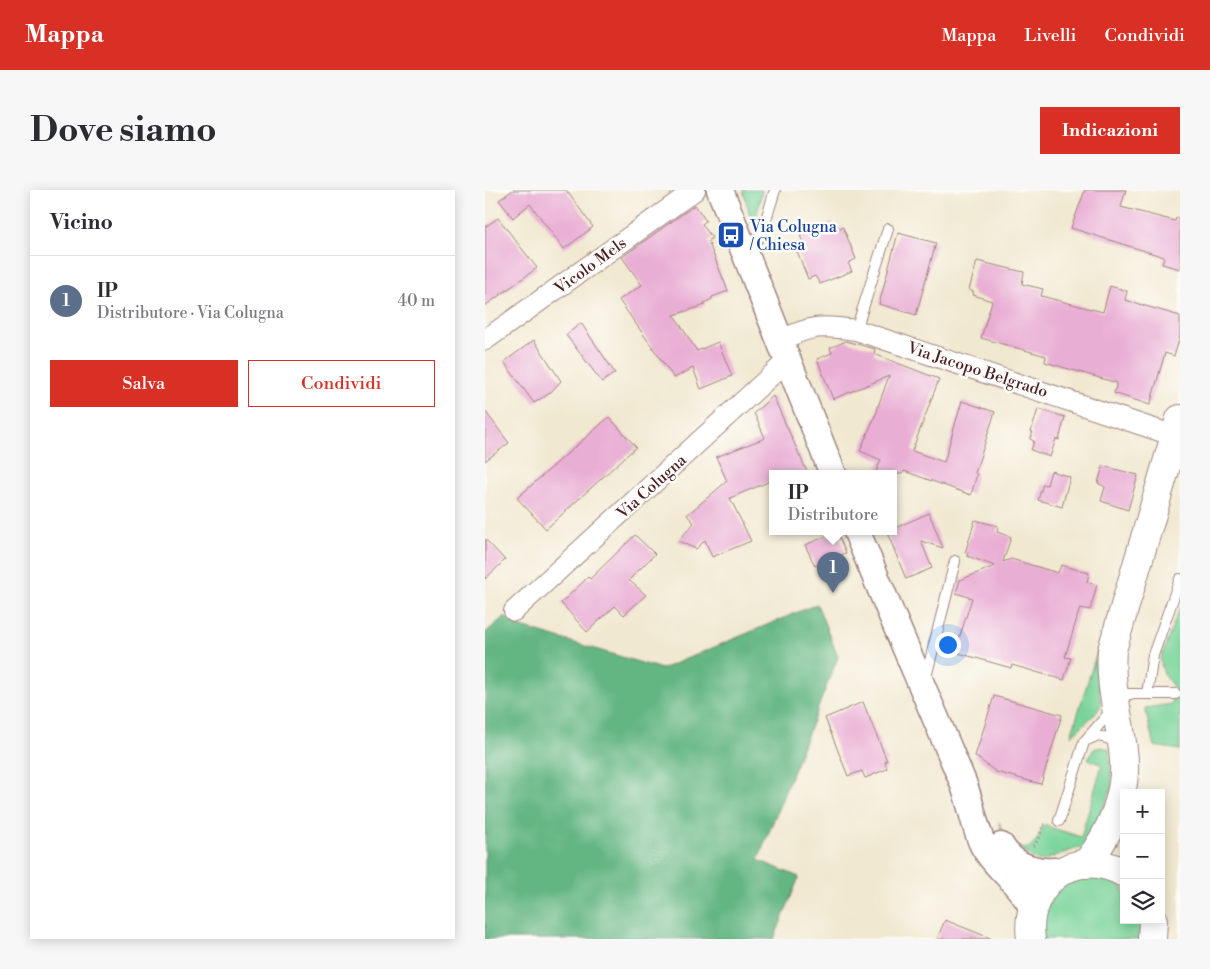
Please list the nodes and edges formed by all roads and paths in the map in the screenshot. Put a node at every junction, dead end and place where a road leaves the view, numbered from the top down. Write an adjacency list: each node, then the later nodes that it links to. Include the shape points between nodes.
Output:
1 (695, 190): 7 (street, Vicolo Mels)
2 (720, 190): 5 (street)
3 (775, 190): 5 (lane, via 761,236)
4 (888, 229): 6 (lane)
5 (744, 250): 8 (street)
6 (856, 330): 8 (street, Via Jacopo Belgrado, via 825,326 802,329); 9 (street, Via Jacopo Belgrado)
7 (485, 340)
8 (783, 351): 10 (street); 14 (street, Via Colugna)
9 (1178, 428): 17 (main road, via 1127,601 1121,656)
10 (831, 470)
11 (858, 535): 15 (street)
12 (955, 561): 15 (lane)
13 (1180, 579): 17 (lane, via 1153,655)
14 (514, 611)
15 (923, 692): 19 (street)
16 (1176, 694): 17 (lane)
17 (1123, 717): 18 (lane); 18 (lane, via 1117,744 1100,736); 20 (main road, via 1136,757); 22 (main road, via 1123,781 1114,820 1104,840)
18 (1084, 742): 21 (lane)
19 (964, 783): 22 (street, via 1010,858 1035,870); 24 (street, via 983,845 995,863 1017,883)
20 (1134, 789)
21 (1059, 821)
22 (1075, 867): 23 (main road, via 1108,866); 24 (main road, via 1043,887)
23 (1120, 871)
24 (1032, 907): 26 (main road)
25 (1153, 924): 27 (main road)
26 (1031, 939)
27 (1152, 939)

